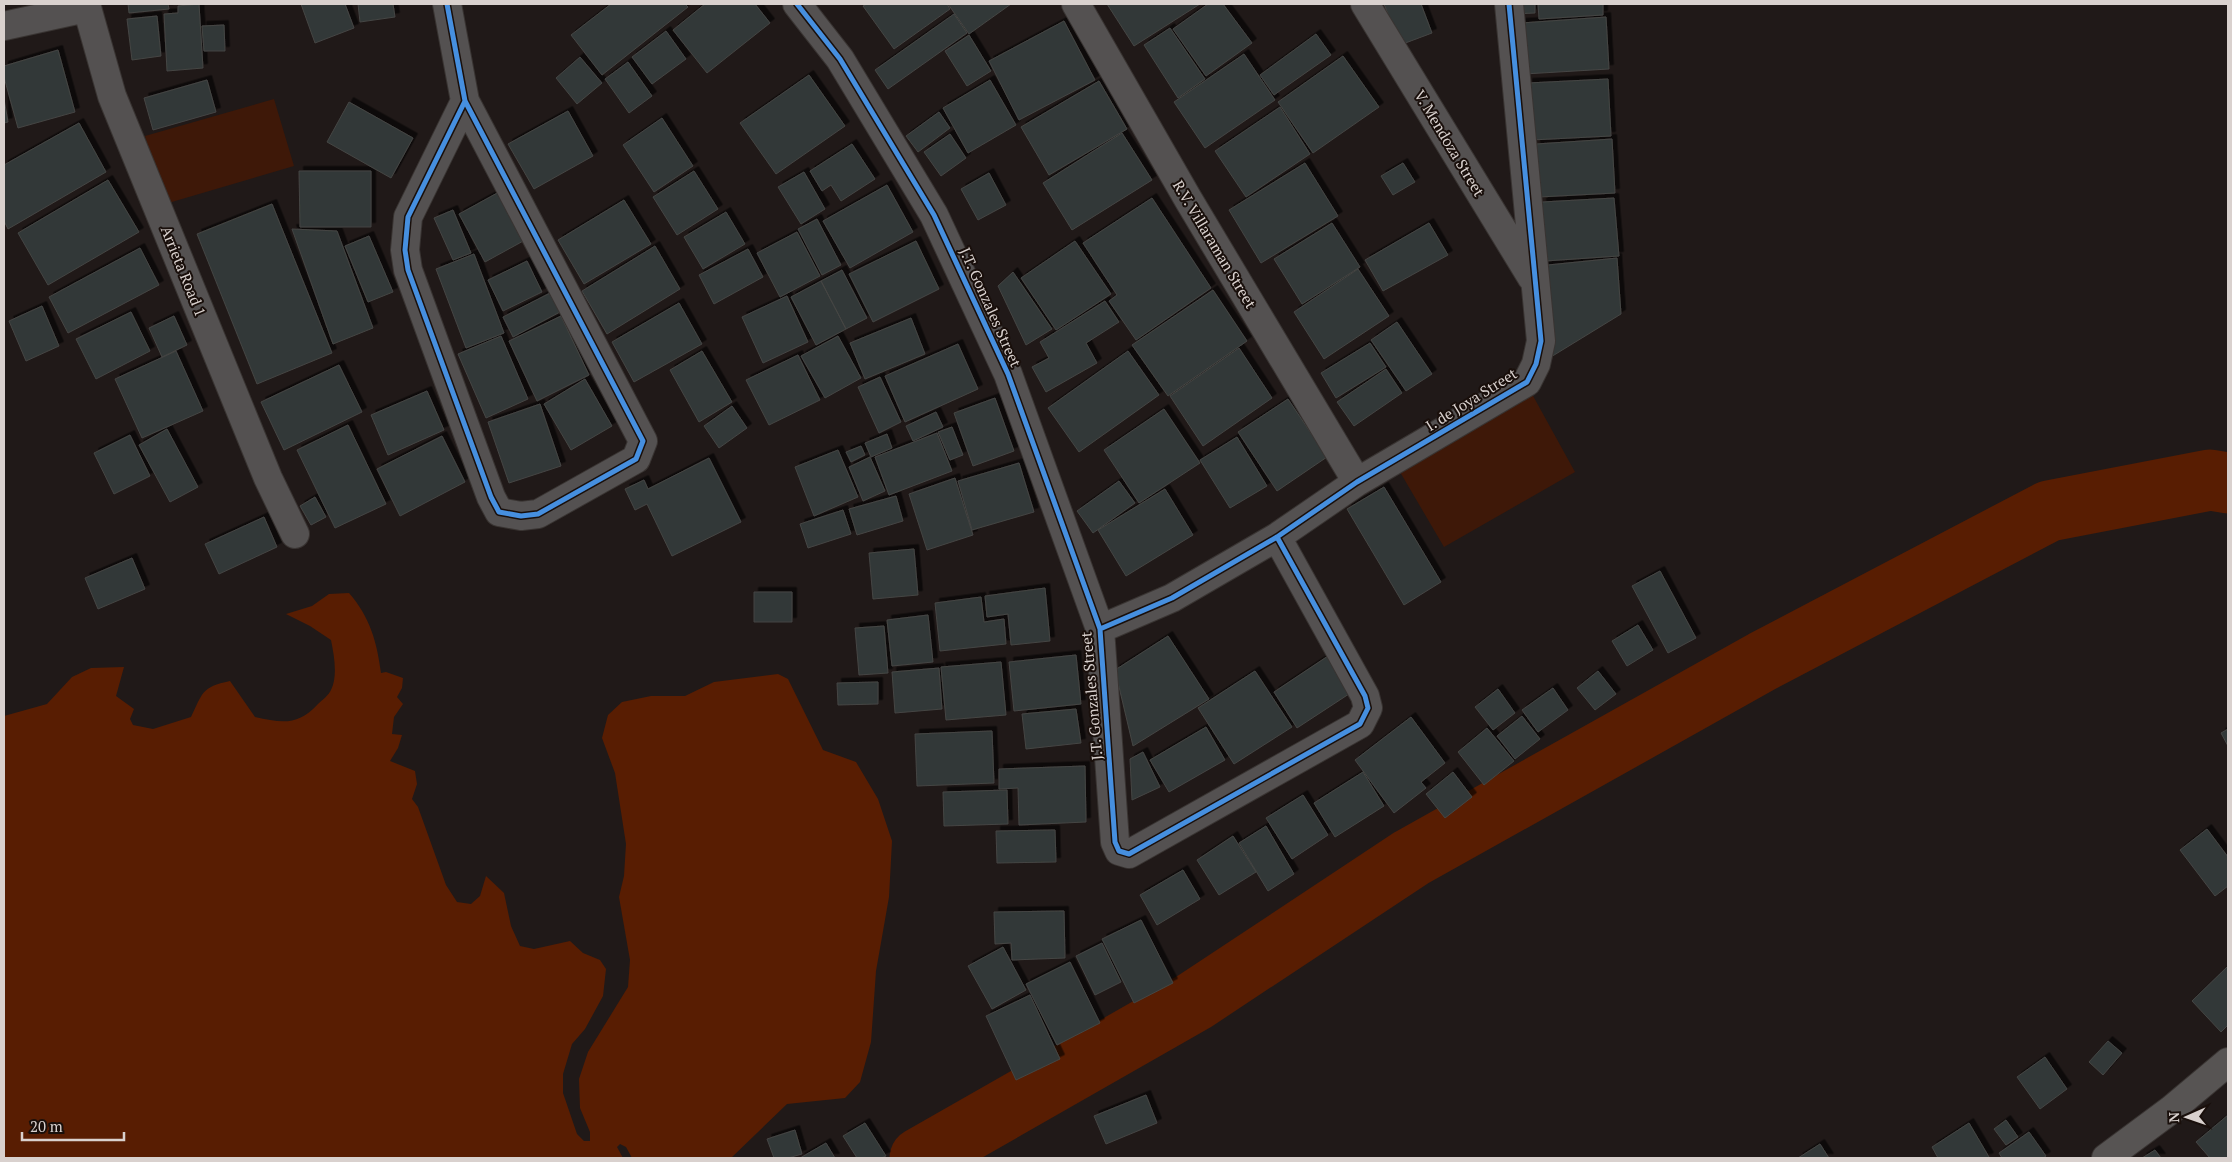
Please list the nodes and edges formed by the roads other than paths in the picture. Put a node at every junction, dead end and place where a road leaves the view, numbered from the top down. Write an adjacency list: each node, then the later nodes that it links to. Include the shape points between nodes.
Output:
1 (447, 4): 8 (street)
2 (797, 4): 13 (street, J.T. Gonzales Street, via 840,59 938,224 1008,374)
3 (1076, 4): 10 (street, R.V. Villaraman Street)
4 (1365, 4): 9 (street, V. Mendoza Street)
5 (1509, 4): 9 (street, I. de Joya Street)
6 (86, 6): 7 (street); 11 (street, Arrieta Road 1, via 112,96 268,478)
7 (4, 26)
8 (465, 101): 8 (street, via 643,441 636,460 538,514 521,516 499,512 491,497 408,270 408,218)
9 (1535, 283): 10 (street, I. de Joya Street, via 1541,341 1536,364 1527,382)
10 (1357, 482): 12 (street, I. de Joya Street)
11 (295, 534)
12 (1277, 537): 13 (street, I. de Joya Street, via 1172,598); 13 (street, J.T. Gonzales Street, via 1365,696 1368,708 1360,724 1129,854 1119,851 1115,842)
13 (1100, 629)
14 (2228, 1062): 15 (street)
15 (2106, 1158)

